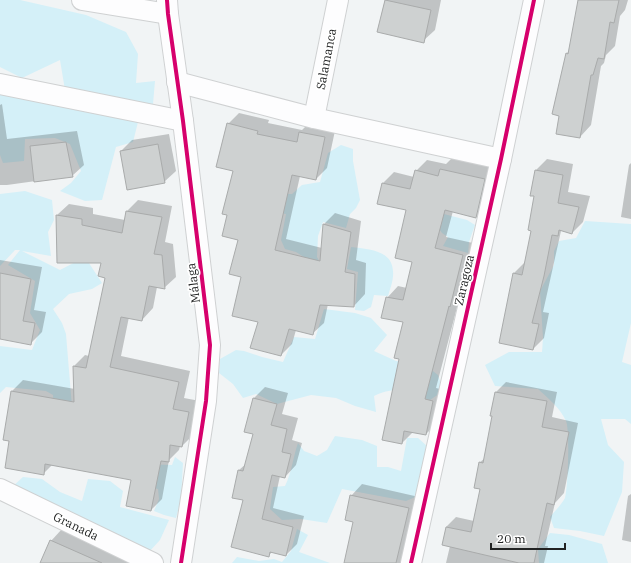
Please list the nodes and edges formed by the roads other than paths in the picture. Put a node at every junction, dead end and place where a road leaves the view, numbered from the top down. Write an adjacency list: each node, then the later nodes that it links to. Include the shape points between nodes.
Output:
1 (82, 0): 4 (street)
2 (338, 0): 7 (street, Salamanca)
3 (534, 0): 9 (street, Zaragoza)
4 (168, 7): 5 (street, Málaga)
5 (177, 82): 7 (street); 8 (street, Málaga)
6 (0, 84): 8 (street)
7 (314, 118): 9 (street)
8 (183, 121): 12 (street, Málaga, via 210,345 206,401)
9 (502, 159): 13 (street, Zaragoza)
10 (0, 489): 11 (street, Granada)
11 (153, 563)
12 (181, 563)
13 (411, 563)

